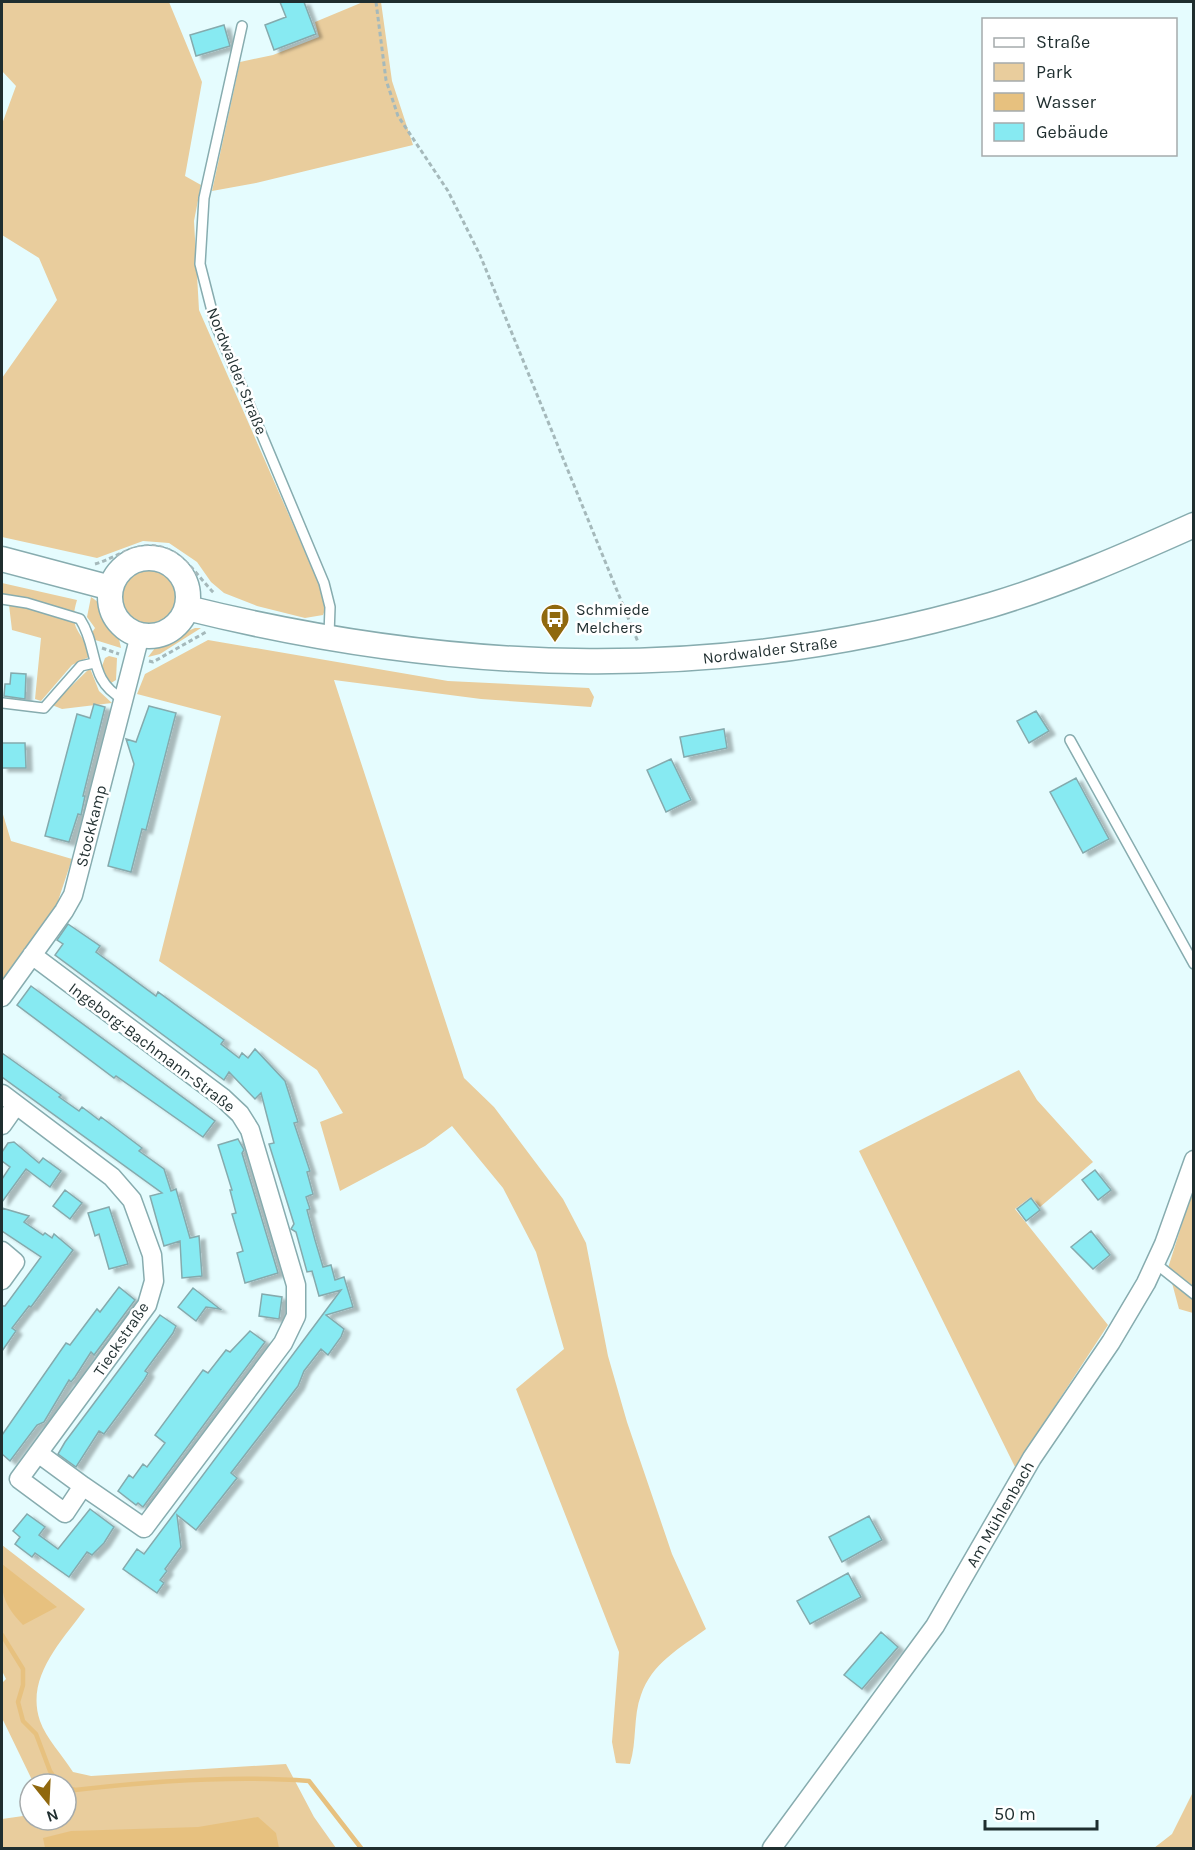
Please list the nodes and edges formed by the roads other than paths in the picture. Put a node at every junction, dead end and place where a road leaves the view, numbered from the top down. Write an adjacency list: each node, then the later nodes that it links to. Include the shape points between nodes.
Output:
1 (242, 26): 8 (lane, Nordwalder Straße, via 204,198 200,264 215,323 324,583 330,608)
2 (1194, 525): 8 (main road, Nordwalder Straße, via 1058,583 992,604 907,627 768,652 645,662 492,658)
3 (2, 558): 4 (main road)
4 (111, 588): 6 (main road, via 120,572 135,561 159,560 183,578); 7 (main road, via 110,600 119,623)
5 (2, 599): 9 (lane, via 80,619 92,644)
6 (187, 608): 7 (main road, via 182,619 164,634); 8 (main road, Nordwalder Straße)
7 (140, 635): 10 (street, Stockkamp)
8 (329, 638)
9 (94, 663): 10 (lane, via 109,692); 11 (lane, via 81,666 44,708)
10 (123, 699): 13 (street, Stockkamp, via 73,894)
11 (3, 703)
12 (1071, 740): 14 (lane)
13 (32, 956): 15 (street, Stockkamp); 25 (street, Ingeborg-Bachmann-Straße, via 240,1114 250,1130 296,1285 296,1316 283,1343 144,1528)
14 (1194, 964)
15 (2, 997)
16 (2, 1094): 17 (street, Tieckstraße)
17 (16, 1105): 18 (street); 24 (street, Tieckstraße, via 112,1177 132,1200 152,1255 154,1281 147,1305)
18 (2, 1125)
19 (1194, 1160): 21 (street, Am Mühlenbach)
20 (2, 1251): 22 (street, via 15,1262)
21 (1155, 1263): 23 (lane); 26 (street, Am Mühlenbach, via 1111,1342 1032,1458 935,1626)
22 (2, 1280)
23 (1194, 1294)
24 (38, 1453): 25 (street); 25 (street, Tieckstraße, via 18,1479 65,1513)
25 (83, 1486)
26 (772, 1848)

